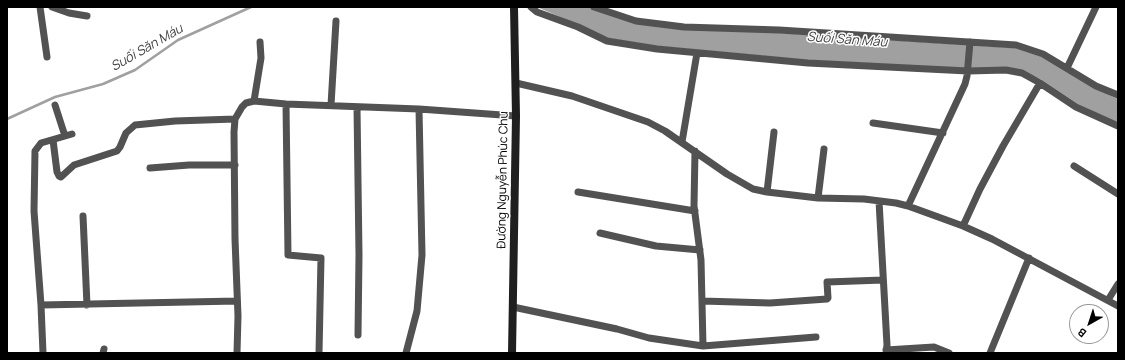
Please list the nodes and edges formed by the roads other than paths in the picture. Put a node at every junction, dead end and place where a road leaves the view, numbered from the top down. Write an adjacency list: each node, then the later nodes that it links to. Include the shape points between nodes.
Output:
1 (40, 7): 12 (street)
2 (52, 7): 7 (street)
3 (514, 7): 15 (street, Đường Nguyễn Phúc Chu)
4 (531, 7): 11 (street, via 537,12 607,41)
5 (594, 7): 10 (street, via 636,21 684,27)
6 (1096, 7): 13 (street)
7 (87, 16)
8 (336, 21): 21 (street)
9 (260, 42): 18 (street, via 261,58)
10 (970, 42): 13 (street, via 1016,45 1043,54); 14 (street)
11 (697, 53): 14 (street, via 808,63); 31 (street)
12 (47, 57)
13 (1067, 68): 17 (street)
14 (968, 71): 16 (street, via 1006,70 1022,73); 29 (street, via 965,84)
15 (516, 83): 24 (street, Đường Nguyễn Phúc Chu); 31 (street, via 572,96 631,115 658,127)
16 (1040, 83): 27 (street, via 1076,107); 45 (street, via 1003,146)
17 (1118, 96)
18 (254, 101): 19 (street); 25 (street, via 242,107)
19 (286, 104): 21 (street); 64 (street, via 288,255 322,258)
20 (55, 105): 30 (street, via 68,135)
21 (331, 105): 22 (street)
22 (357, 106): 23 (street); 58 (street)
23 (419, 109): 24 (street); 65 (street, via 422,255 417,311)
24 (516, 116): 57 (street, Đường Nguyễn Phúc Chu)
25 (235, 120): 30 (street, via 135,125 126,133 117,151 74,165 61,176 57,172); 34 (street)
26 (873, 123): 29 (street)
27 (1118, 126)
28 (774, 132): 38 (street)
29 (943, 133): 42 (street)
30 (53, 140): 55 (street, via 41,143 35,151 34,211)
31 (682, 142): 33 (street)
32 (824, 149): 40 (street)
33 (695, 151): 38 (street, via 747,186); 43 (street)
34 (235, 165): 36 (street); 53 (street)
35 (1074, 166): 39 (street)
36 (150, 168)
37 (578, 192): 43 (street)
38 (767, 192): 40 (street)
39 (1118, 194)
40 (818, 198): 41 (street)
41 (879, 201): 42 (street); 49 (street)
42 (908, 206): 45 (street)
43 (695, 211): 47 (street)
44 (83, 216): 54 (street)
45 (963, 226): 48 (street)
46 (600, 233): 47 (street, via 656,246)
47 (700, 250): 52 (street)
48 (1029, 258): 51 (street); 68 (street)
49 (883, 280): 52 (street, via 827,282 827,299 770,303); 61 (street)
50 (1118, 284): 51 (street)
51 (1108, 300): 56 (street)
52 (702, 301): 60 (street)
53 (237, 302): 54 (street); 63 (street)
54 (87, 305): 55 (street)
55 (41, 306): 62 (street)
56 (1118, 306)
57 (513, 307): 60 (street, via 649,338); 66 (street, Đường Nguyễn Phúc Chu)
58 (358, 335)
59 (816, 337): 60 (street)
60 (703, 346)
61 (886, 352): 67 (street, via 934,347)
62 (43, 353)
63 (237, 353)
64 (319, 353)
65 (406, 353)
66 (512, 353)
67 (949, 353)
68 (990, 353)

